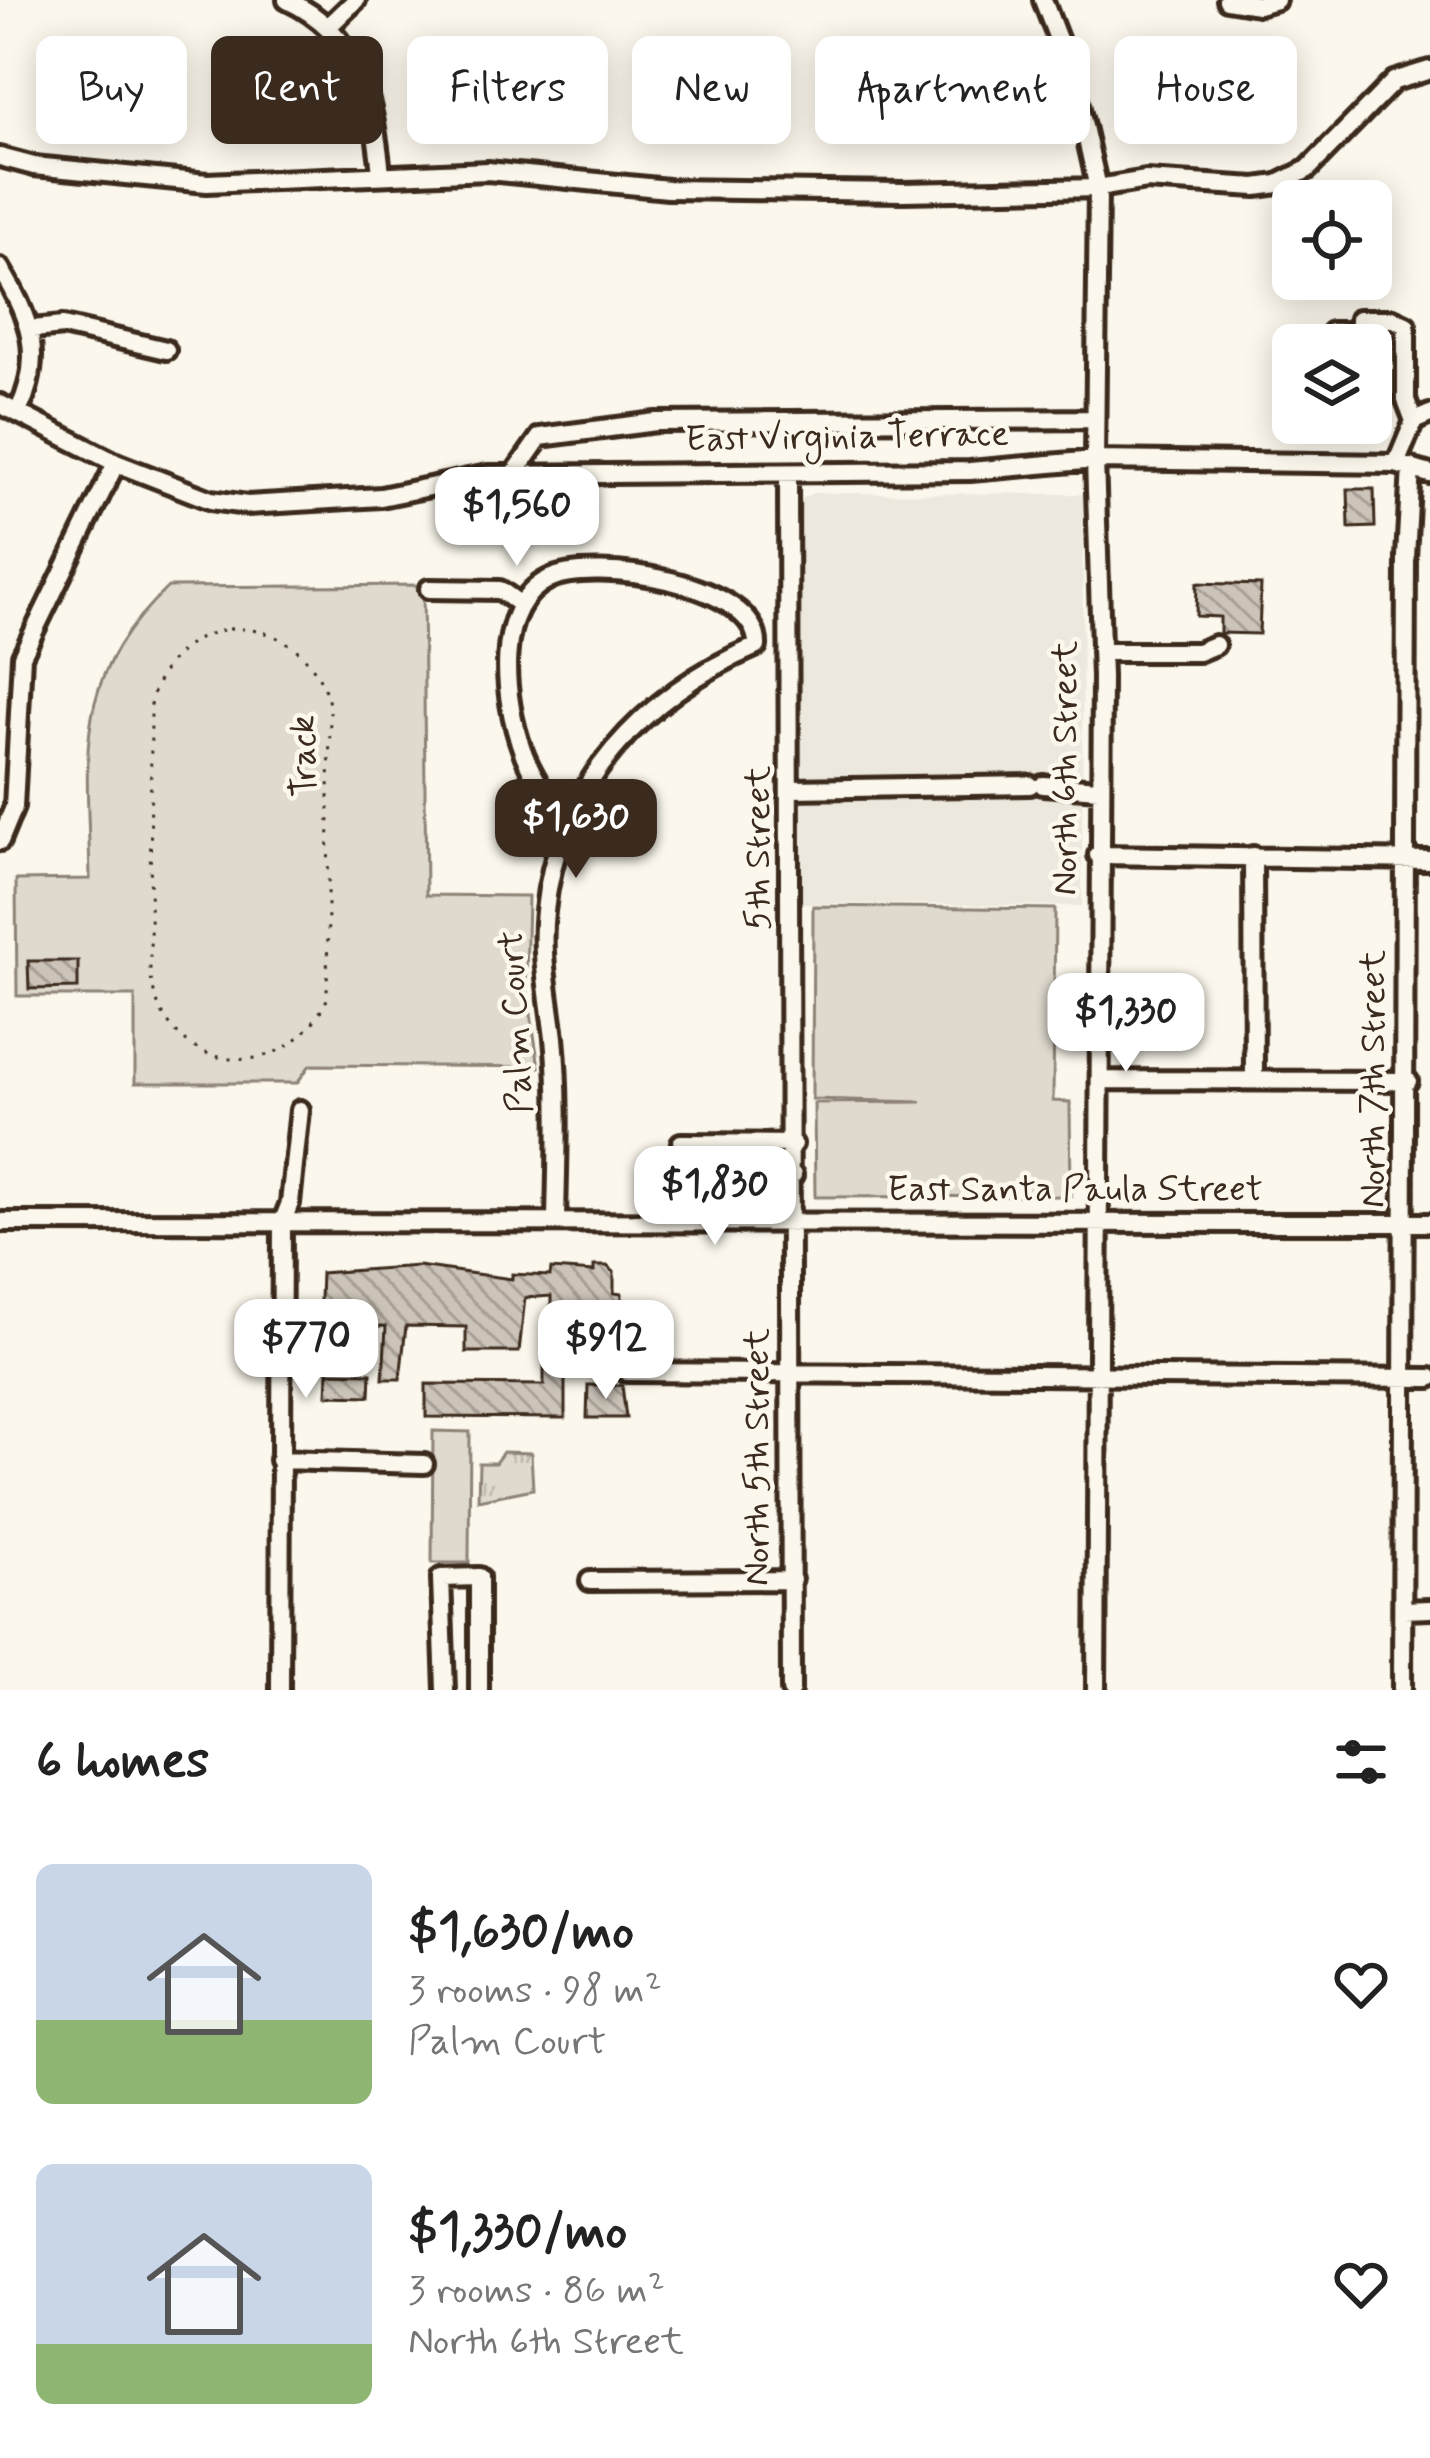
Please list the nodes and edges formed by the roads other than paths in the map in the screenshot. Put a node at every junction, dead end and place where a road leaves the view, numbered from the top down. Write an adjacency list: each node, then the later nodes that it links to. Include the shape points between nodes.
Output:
1 (287, 0): 6 (street)
2 (356, 0): 6 (street)
3 (1043, 0): 10 (street, North 6th Street, via 1073,78)
4 (1227, 0): 5 (street)
5 (1276, 0)
6 (329, 26): 9 (street, via 369,92)
7 (1430, 70): 10 (street, via 1394,81 1329,152 1278,184 1146,180)
8 (0, 158): 9 (street, via 170,182)
9 (381, 173): 10 (street, via 488,171 668,189)
10 (1098, 188): 18 (street, North 6th Street)
11 (0, 268): 13 (street)
12 (1358, 324): 17 (street, via 1406,325 1406,400)
13 (33, 329): 14 (street, via 63,326); 16 (street, via 32,376)
14 (166, 350)
15 (0, 404): 16 (street, East Virginia Terrace)
16 (18, 412): 20 (street, East Virginia Terrace)
17 (1422, 418): 21 (street)
18 (1095, 419): 19 (street, North 6th Street); 24 (street, via 656,422 540,437)
19 (1095, 460): 21 (street, East Virginia Terrace); 22 (street, East Virginia Terrace); 28 (street, North 6th Street)
20 (116, 463): 24 (street, East Virginia Terrace, via 211,500 247,505 381,497); 32 (street, via 22,656 14,807)
21 (1403, 466): 23 (street, East Virginia Terrace); 35 (street, North 7th Street)
22 (788, 473): 24 (street, East Virginia Terrace); 29 (street, 5th Street)
23 (1430, 474)
24 (514, 475)
25 (429, 589): 26 (street, via 500,590)
26 (520, 605): 31 (street, via 509,699 523,752); 31 (street, Palm Court, via 556,576 609,573 703,592 746,613 758,632 757,646 645,717 594,772)
27 (1215, 645): 28 (street)
28 (1101, 652): 30 (street, North 6th Street)
29 (792, 789): 30 (street); 41 (street, 5th Street)
30 (1099, 789): 33 (street, North 6th Street)
31 (563, 822): 44 (street, Palm Court, via 544,929)
32 (0, 842)
33 (1098, 855): 34 (street); 38 (street, North 6th Street)
34 (1252, 856): 35 (street); 37 (street)
35 (1407, 860): 36 (street); 39 (street, North 7th Street)
36 (1430, 860)
37 (1254, 1079): 38 (street); 39 (street)
38 (1100, 1080): 49 (street, North 6th Street)
39 (1408, 1081): 50 (street, North 7th Street)
40 (300, 1110): 47 (street)
41 (793, 1144): 42 (street, via 681,1143); 43 (street, 5th Street)
42 (680, 1174): 43 (street); 45 (street)
43 (793, 1175): 48 (street, 5th Street)
44 (556, 1221): 45 (street, East Santa Paula Street); 47 (street, East Santa Paula Street)
45 (678, 1221): 48 (street, East Santa Paula Street)
46 (0, 1222): 47 (street, East Santa Paula Street)
47 (282, 1223): 57 (street)
48 (789, 1223): 49 (street, East Santa Paula Street); 52 (street, North 5th Street)
49 (1096, 1223): 50 (street, East Santa Paula Street); 54 (street, North 6th Street)
50 (1406, 1223): 51 (street, East Santa Paula Street); 55 (street, North 7th Street)
51 (1430, 1223)
52 (790, 1370): 53 (street); 54 (street); 59 (street, North 5th Street)
53 (627, 1372)
54 (1097, 1373): 55 (street); 67 (street, North 6th Street)
55 (1405, 1374): 56 (street); 61 (street, North 7th Street)
56 (1430, 1378)
57 (279, 1460): 58 (street); 63 (street)
58 (424, 1464)
59 (792, 1580): 60 (street); 66 (street, North 5th Street)
60 (590, 1581)
61 (1403, 1610): 62 (street); 68 (street, North 7th Street)
62 (1430, 1610)
63 (280, 1690)
64 (446, 1690): 65 (street, via 441,1578 479,1577)
65 (479, 1690)
66 (790, 1690)
67 (1096, 1690)
68 (1402, 1690)

